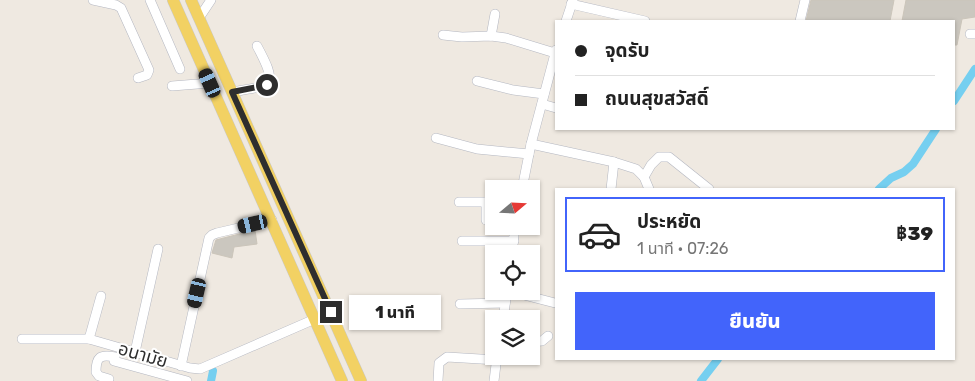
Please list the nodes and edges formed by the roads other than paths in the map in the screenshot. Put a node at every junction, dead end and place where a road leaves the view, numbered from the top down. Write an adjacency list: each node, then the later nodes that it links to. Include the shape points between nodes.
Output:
1 (93, 0): 19 (street, via 121,8 149,70 147,75)
2 (150, 0): 18 (street)
3 (173, 0): 21 (main road)
4 (191, 0): 9 (main road)
5 (211, 0): 9 (street)
6 (805, 0): 12 (street)
7 (572, 2): 10 (street); 11 (street)
8 (494, 14): 14 (street)
9 (199, 18): 23 (main road)
10 (566, 20)
11 (641, 20)
12 (800, 20)
13 (443, 35): 14 (street)
14 (491, 36): 16 (street)
15 (258, 46): 23 (street, via 270,71 270,82 261,87)
16 (555, 52)
17 (555, 56): 24 (street)
18 (180, 69)
19 (138, 78)
20 (477, 81): 24 (street)
21 (210, 83): 22 (street); 38 (main road)
22 (172, 86)
23 (232, 92): 51 (main road)
24 (544, 94): 25 (street)
25 (542, 104): 26 (street); 28 (street)
26 (555, 108)
27 (436, 138): 29 (street, via 477,148)
28 (531, 144): 29 (street); 30 (street)
29 (529, 154): 32 (street)
30 (614, 162): 31 (street, via 636,169); 33 (street)
31 (644, 177): 34 (street); 35 (street, via 659,157 669,157)
32 (524, 180)
33 (611, 188)
34 (649, 188)
35 (707, 188)
36 (459, 202): 37 (street)
37 (485, 202)
38 (272, 220): 52 (main road); 61 (street, via 217,233 209,238)
39 (514, 235): 41 (street)
40 (462, 241): 41 (street)
41 (514, 241): 42 (street)
42 (513, 245)
43 (158, 249): 57 (street)
44 (101, 296): 55 (street)
45 (540, 299): 47 (street)
46 (506, 300): 49 (street)
47 (555, 303)
48 (460, 304): 49 (street)
49 (505, 304): 50 (street)
50 (504, 310)
51 (331, 312): 52 (street, อนามัย); 65 (main road)
52 (315, 319): 61 (street, อนามัย, via 206,367); 64 (main road)
53 (548, 336): 56 (street)
54 (22, 339): 55 (street, อนามัย)
55 (89, 339): 58 (street, อนามัย)
56 (540, 341)
57 (135, 352): 58 (street, อนามัย); 61 (street, อนามัย)
58 (115, 355): 62 (street); 62 (street, via 99,358 96,364 99,376); 63 (street)
59 (485, 358): 66 (street, via 447,357 439,363)
60 (496, 365): 67 (street)
61 (186, 367): 63 (street)
62 (109, 380)
63 (187, 381)
64 (342, 381)
65 (361, 381)
66 (438, 381)
67 (494, 381)

